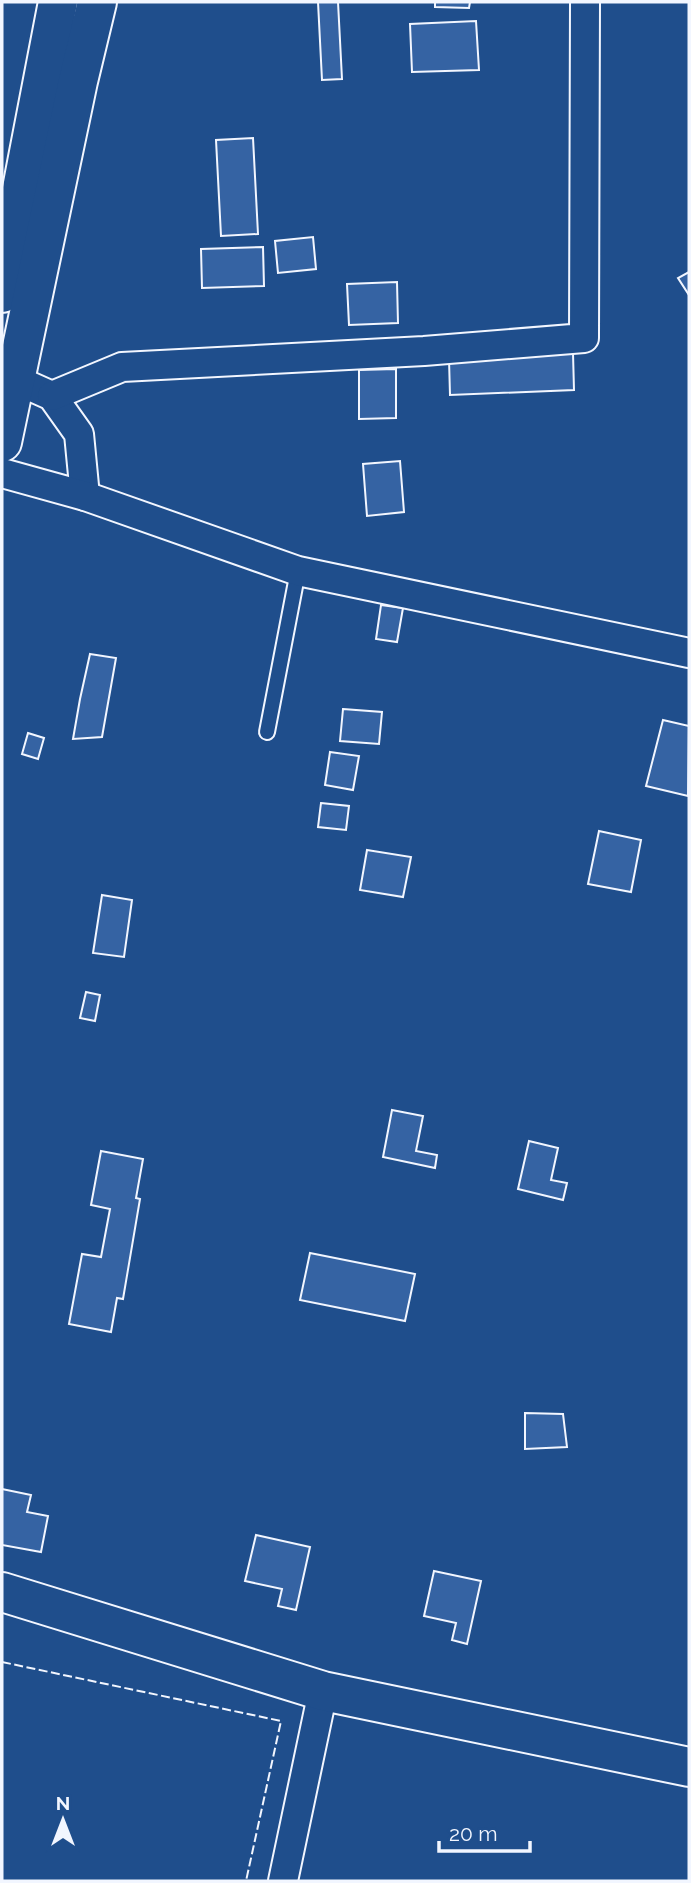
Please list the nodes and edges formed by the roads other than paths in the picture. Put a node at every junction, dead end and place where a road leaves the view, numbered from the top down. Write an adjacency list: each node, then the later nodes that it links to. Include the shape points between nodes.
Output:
1 (58, 2): 4 (main road)
2 (97, 2): 5 (main road)
3 (585, 2): 6 (street, via 584,338 122,367)
4 (2, 293)
5 (14, 379): 6 (street); 7 (main road)
6 (52, 396): 9 (street, via 79,435)
7 (2, 442)
8 (2, 473): 9 (street)
9 (85, 496): 10 (street)
10 (298, 571): 11 (street); 12 (lane)
11 (689, 653)
12 (267, 732)
13 (2, 1592): 14 (main road)
14 (323, 1691): 15 (main road); 16 (street)
15 (689, 1767)
16 (283, 1881)

